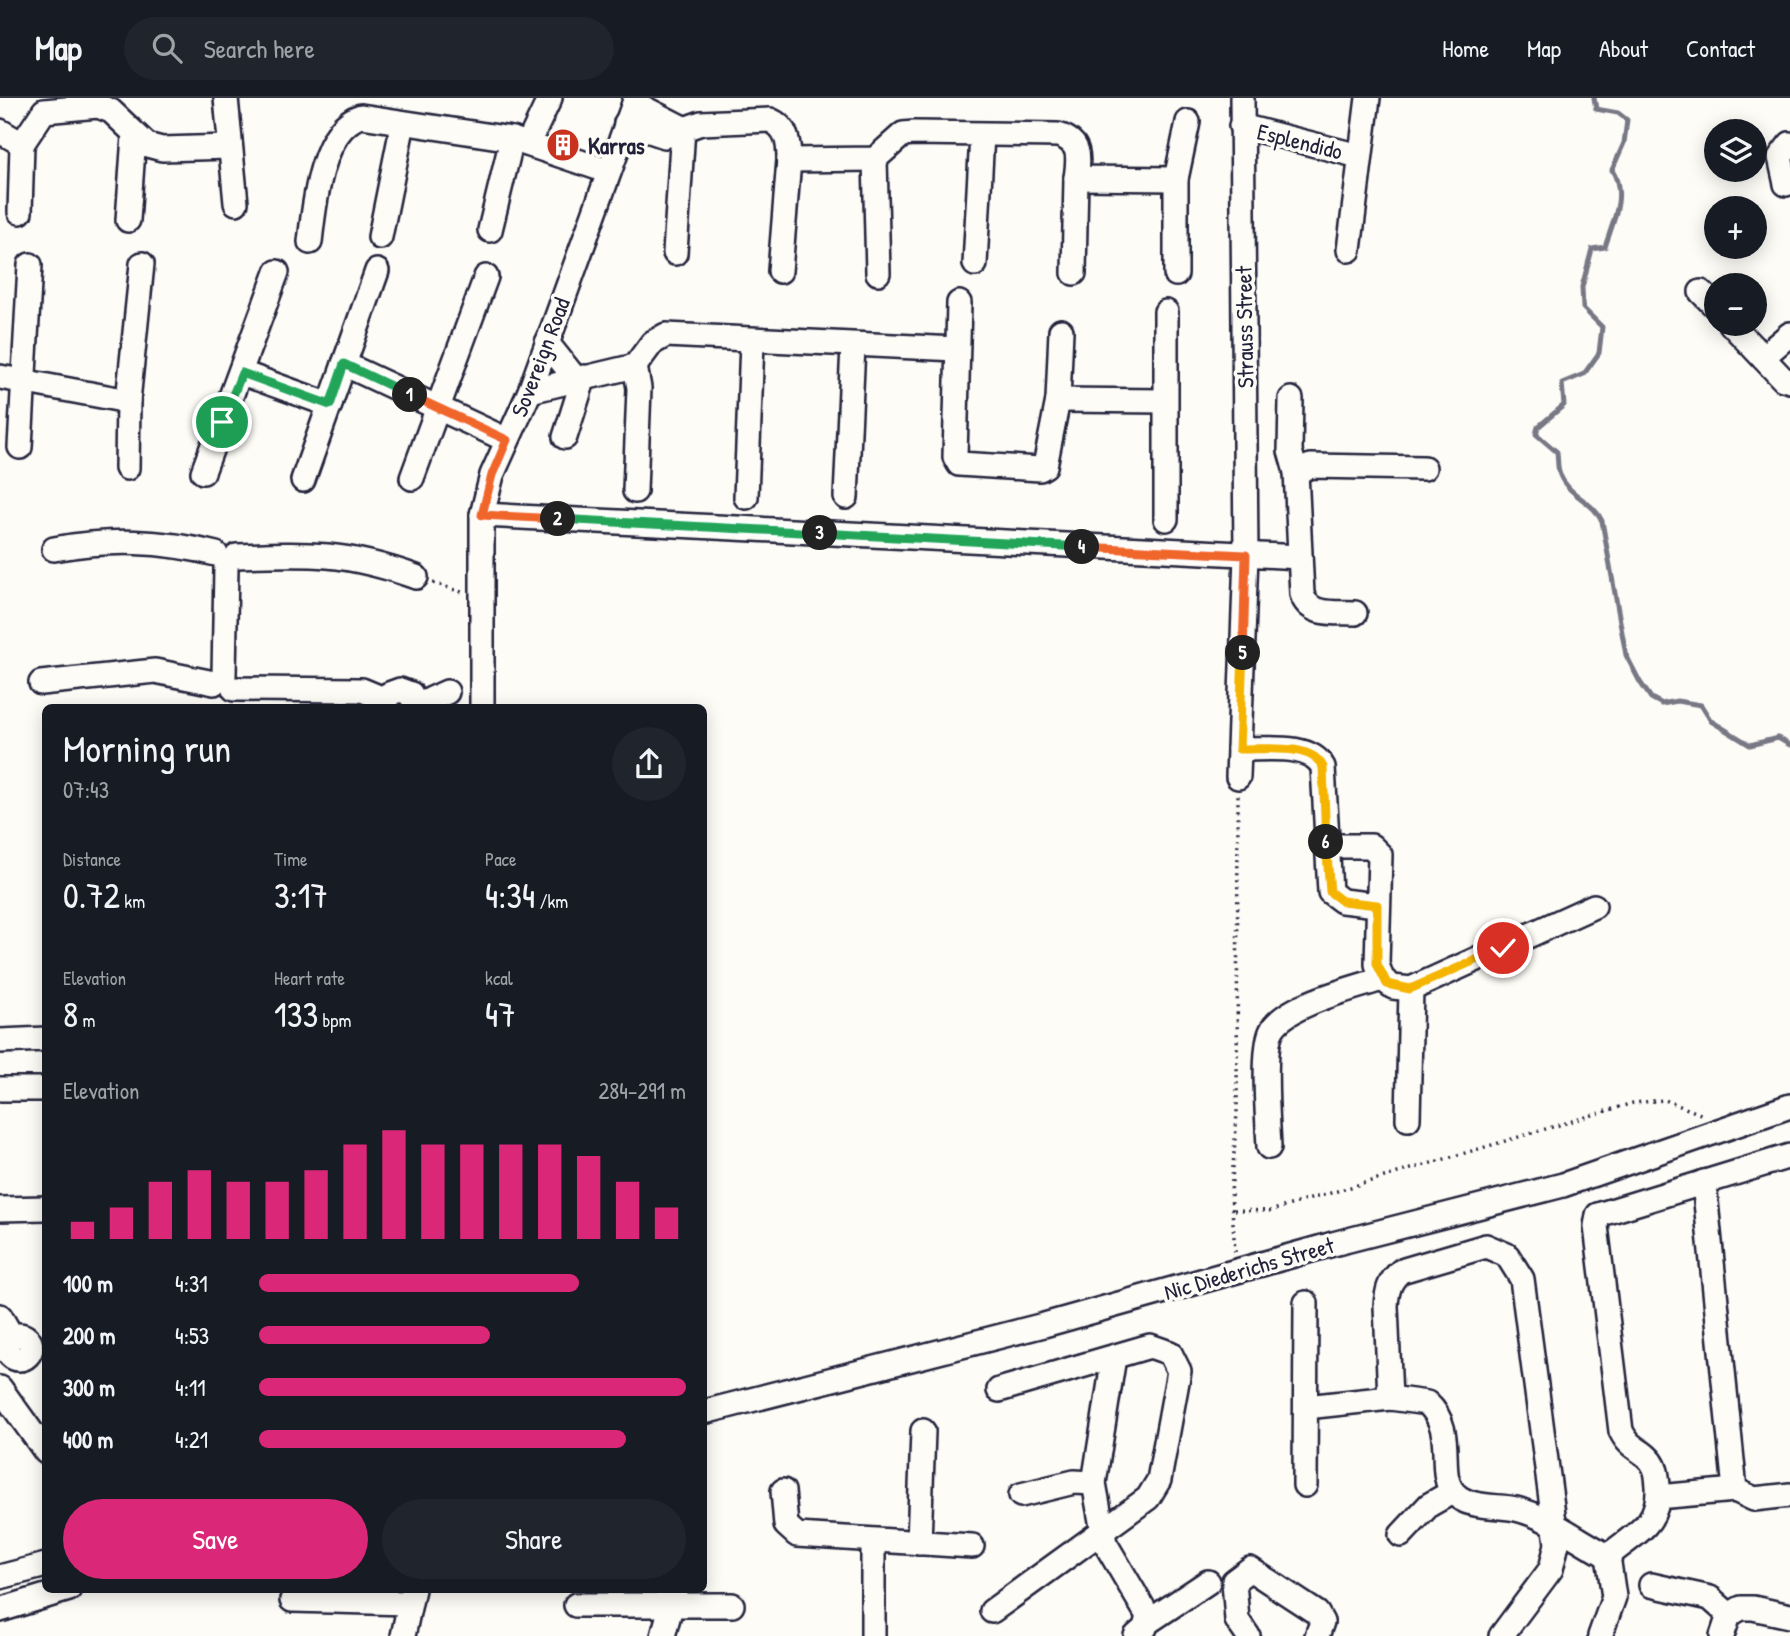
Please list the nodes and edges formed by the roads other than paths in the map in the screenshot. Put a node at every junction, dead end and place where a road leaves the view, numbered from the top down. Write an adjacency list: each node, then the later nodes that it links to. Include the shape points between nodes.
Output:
1 (226, 98): 16 (street)
2 (550, 98): 13 (street)
3 (1242, 98): 8 (street, Strauss Street)
4 (1368, 98): 17 (street)
5 (632, 108): 9 (street); 20 (street, Sovereign Road)
6 (1188, 122): 22 (street)
7 (403, 123): 13 (street); 28 (street); 29 (street, via 361,116 341,128 321,172)
8 (1241, 126): 17 (street, Esplendido); 80 (street, Strauss Street)
9 (683, 128): 19 (street, via 770,120 786,134); 31 (street)
10 (0, 131): 14 (street)
11 (982, 135): 18 (street, via 903,134); 21 (street, via 1071,139 1079,156); 33 (street)
12 (134, 136): 14 (street, via 111,111 98,106 51,109 39,116); 16 (street, via 162,149); 26 (street)
13 (520, 141): 20 (street); 27 (street)
14 (22, 144): 25 (street)
15 (1790, 144): 23 (street, via 1780,157)
16 (229, 147): 24 (street)
17 (1359, 156): 30 (street)
18 (875, 159): 19 (street); 38 (street)
19 (789, 160): 36 (street)
20 (607, 171): 48 (street, Sovereign Road)
21 (1076, 178): 22 (street); 39 (street)
22 (1176, 179): 40 (street)
23 (1786, 184)
24 (236, 203)
25 (20, 212)
26 (128, 220)
27 (490, 230)
28 (380, 237)
29 (310, 242)
30 (1349, 250)
31 (675, 253)
32 (142, 264): 61 (street)
33 (975, 264)
34 (30, 265): 55 (street)
35 (377, 271): 52 (street)
36 (780, 271)
37 (277, 272): 54 (street)
38 (878, 273)
39 (1074, 273)
40 (1176, 274)
41 (486, 277): 64 (street)
42 (959, 303): 50 (street)
43 (1166, 312): 62 (street)
44 (1061, 331): 60 (street)
45 (1790, 334): 51 (street)
46 (1743, 336): 51 (street)
47 (752, 342): 49 (street); 53 (street, via 666,335 652,343); 75 (street)
48 (547, 343): 56 (street); 58 (street, Sovereign Road)
49 (853, 346): 50 (street); 76 (street)
50 (956, 349): 60 (street, via 955,457 959,464 1045,466)
51 (1763, 357): 57 (street)
52 (344, 364): 63 (street); 64 (street)
53 (635, 366): 56 (street); 74 (street, via 639,388)
54 (242, 373): 63 (street); 70 (street)
55 (11, 378): 61 (street); 67 (street)
56 (579, 378): 58 (street); 65 (street)
57 (1790, 381)
58 (530, 391): 66 (street, Sovereign Road)
59 (1291, 399): 71 (street, via 1290,451)
60 (1058, 400): 62 (street)
61 (128, 401): 68 (street)
62 (1166, 401): 78 (street)
63 (330, 405): 73 (street)
64 (437, 408): 66 (street); 72 (street)
65 (565, 437)
66 (507, 440): 77 (street, Sovereign Road)
67 (20, 447)
68 (127, 468)
69 (1424, 468): 71 (street, via 1311,466)
70 (203, 472)
71 (1296, 472): 81 (street)
72 (412, 478)
73 (303, 480)
74 (635, 491)
75 (746, 496)
76 (846, 497)
77 (482, 515): 80 (street); 91 (street, Sovereign Road)
78 (1166, 519)
79 (54, 549): 82 (street, via 126,541 174,544)
80 (1246, 555): 81 (street); 92 (street, Strauss Street)
81 (1300, 557): 84 (street, via 1302,594 1309,608)
82 (226, 560): 83 (street, via 322,553 370,561); 86 (street)
83 (416, 577)
84 (1356, 613)
85 (41, 682): 86 (street, via 155,671)
86 (223, 690): 88 (street, via 362,691)
87 (447, 692): 90 (street)
88 (385, 703): 89 (street, via 400,690 411,694)
89 (415, 704)
90 (420, 704)
91 (482, 704)
92 (1239, 749): 93 (street, Strauss Street); 94 (street, via 1314,755 1323,767)
93 (1238, 777)
94 (1326, 846): 95 (street, via 1330,892 1342,901); 95 (street, via 1377,849)
95 (1377, 905): 97 (street, via 1377,964)
96 (1594, 906): 98 (street)
97 (1382, 979): 98 (street, via 1393,987); 105 (street, via 1300,1008 1278,1022 1268,1045)
98 (1410, 989): 104 (street)
99 (42, 1039): 100 (street)
100 (0, 1041)
101 (0, 1089): 102 (street)
102 (42, 1089)
103 (1790, 1105): 118 (street, Nic Diederichs Street, via 1563,1185)
104 (1408, 1119)
105 (1269, 1147)
106 (1790, 1156): 107 (street)
107 (1704, 1182): 123 (street); 128 (street, via 1602,1212 1596,1220 1621,1431 1626,1442 1656,1470)
108 (42, 1208): 109 (street)
109 (0, 1209)
110 (1306, 1303): 117 (street)
111 (0, 1316): 112 (street)
112 (20, 1352)
113 (1114, 1357): 115 (street); 121 (street); 130 (street, via 1150,1346 1160,1348 1170,1353 1180,1371 1155,1489)
114 (0, 1388): 120 (street)
115 (999, 1390)
116 (1390, 1398): 117 (street); 125 (street, via 1427,1403 1435,1410 1444,1432); 129 (street, via 1386,1306 1393,1278 1401,1271 1486,1246 1507,1255 1522,1279)
117 (1306, 1407): 122 (street)
118 (707, 1411)
119 (923, 1431): 133 (street)
120 (42, 1446)
121 (1094, 1483): 126 (street, via 1074,1482); 130 (street)
122 (1305, 1485)
123 (1735, 1490): 127 (street, via 1754,1499); 128 (street)
124 (783, 1491): 132 (street, via 786,1525 797,1535)
125 (1452, 1492): 129 (street, via 1477,1504 1524,1512); 131 (street, via 1429,1505)
126 (1021, 1495)
127 (1790, 1495)
128 (1658, 1497): 135 (street, via 1653,1519)
129 (1556, 1528): 135 (street); 156 (street, via 1556,1556 1550,1569)
130 (1101, 1532): 147 (street); 150 (street, via 1145,1608)
131 (1401, 1535)
132 (873, 1541): 133 (street); 153 (street)
133 (919, 1543): 134 (street)
134 (972, 1546)
135 (1608, 1556): 157 (street, via 1614,1597)
136 (42, 1567): 137 (street)
137 (0, 1577)
138 (1208, 1582): 150 (street)
139 (1651, 1585): 149 (street, via 1710,1598)
140 (56, 1593): 146 (street)
141 (411, 1596): 143 (street); 151 (street)
142 (673, 1597): 144 (street); 145 (street); 152 (street)
143 (292, 1600)
144 (576, 1605)
145 (732, 1605)
146 (0, 1611)
147 (992, 1611)
148 (1790, 1616): 149 (street, via 1741,1608)
149 (1726, 1625)
150 (1142, 1629)
151 (402, 1636)
152 (663, 1636)
153 (873, 1636)
154 (1248, 1636): 155 (street, via 1237,1620 1234,1581 1250,1569 1317,1613 1322,1622)
155 (1317, 1636)
156 (1501, 1636)
157 (1600, 1636)

